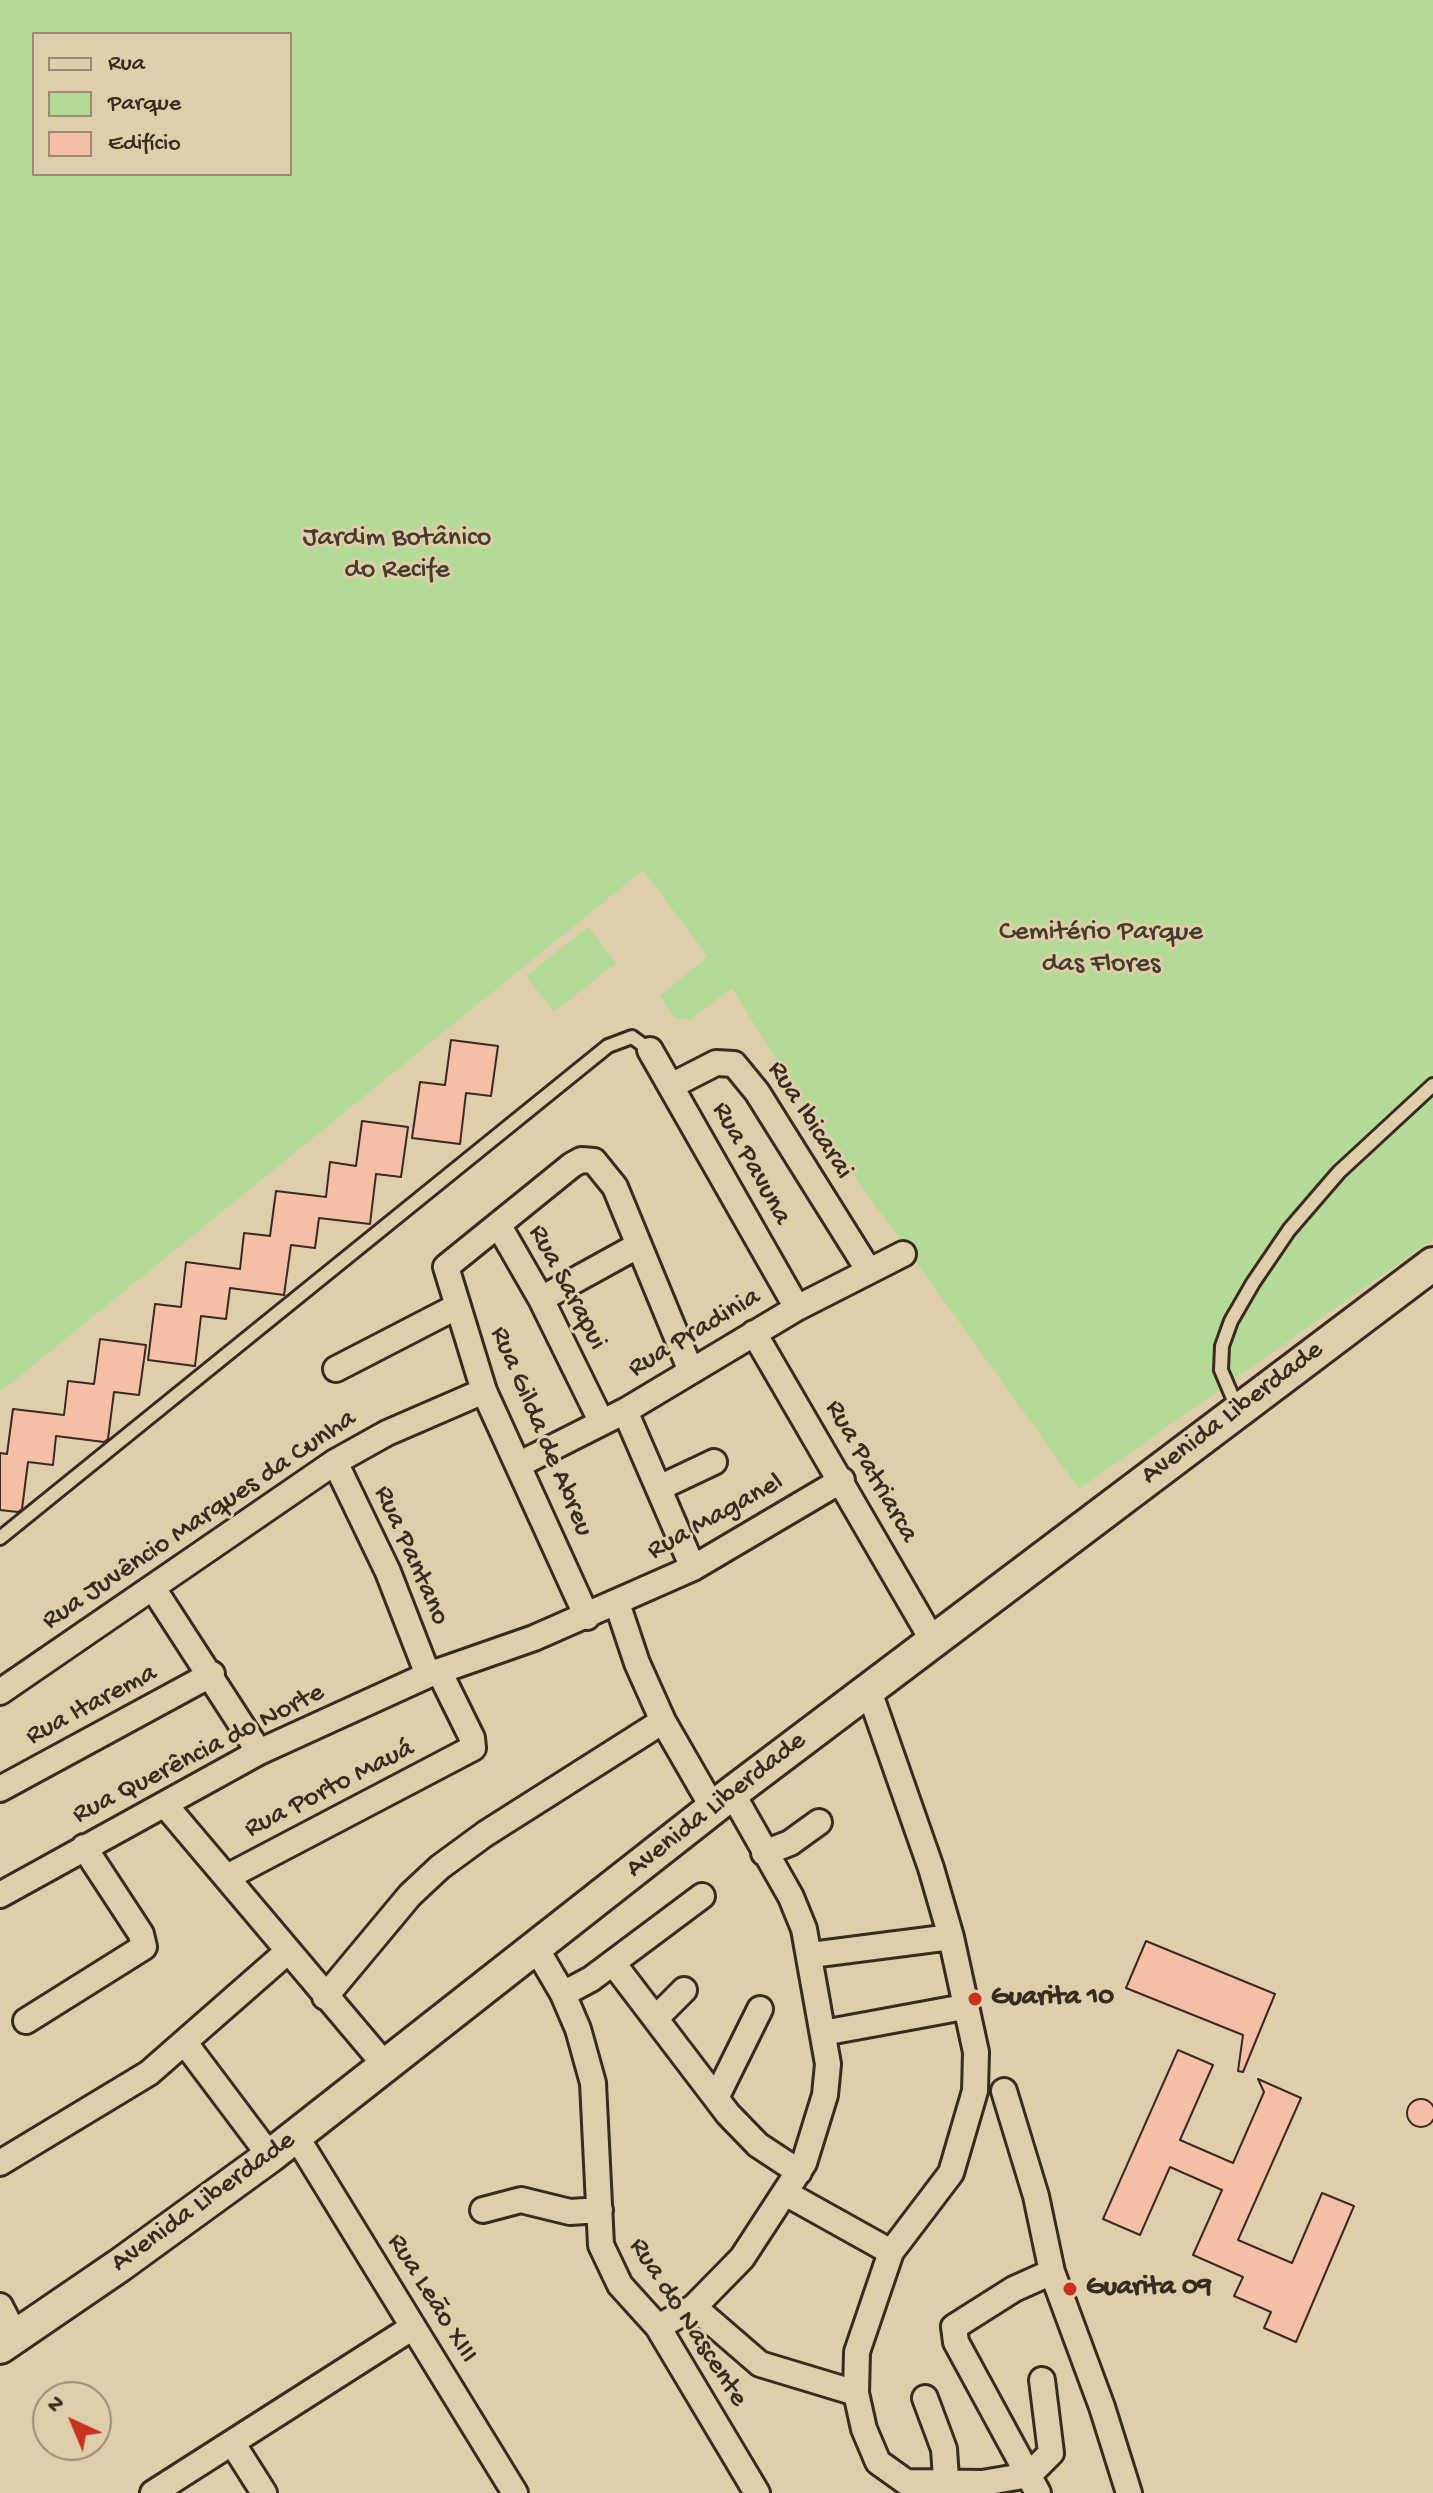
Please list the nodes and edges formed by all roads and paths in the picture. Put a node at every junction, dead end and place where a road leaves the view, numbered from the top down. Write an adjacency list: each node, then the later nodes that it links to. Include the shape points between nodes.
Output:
1 (650, 1050): 3 (street, Rua Pavuna); 24 (lane, via 632,1037 608,1046)
2 (1433, 1085): 16 (lane, via 1339,1172 1289,1230 1253,1283 1222,1346 1221,1370)
3 (671, 1086): 8 (street, Rua Ibicarai, via 716,1063 734,1064); 11 (street, Rua Pavuna)
4 (499, 1226): 5 (street, via 581,1160 594,1161 603,1169); 9 (street, Rua Sarapui); 10 (street, Rua Gilda de Abreu, via 446,1267)
5 (639, 1245): 9 (street); 14 (street)
6 (903, 1254): 8 (street, Rua Pradinia)
7 (1433, 1264): 16 (main road, Avenida Liberdade)
8 (869, 1271): 11 (street, Rua Pradinia)
9 (541, 1299): 18 (street, Rua Sarapui)
10 (456, 1307): 13 (street); 15 (street, Rua Gilda de Abreu)
11 (797, 1308): 12 (street, Rua Pradinia)
12 (754, 1333): 14 (street, Rua Pradinia); 22 (street, Rua Patriarca)
13 (336, 1369)
14 (690, 1369): 17 (street, Rua Pradinia)
15 (484, 1391): 19 (street, Rua Juvêncio Marques da Cunha); 21 (street, Rua Gilda de Abreu)
16 (1238, 1410): 29 (main road, Avenida Liberdade)
17 (625, 1411): 18 (street, Rua Pradinia); 23 (street)
18 (601, 1421): 21 (street, Rua Pradinia)
19 (335, 1462): 26 (street, Rua Juvêncio Marques da Cunha); 30 (street, Rua Pantano)
20 (714, 1462): 23 (street)
21 (518, 1465): 28 (street, Rua Gilda de Abreu)
22 (842, 1480): 25 (street, Rua Maganel); 29 (street, Rua Patriarca)
23 (659, 1488): 25 (street)
24 (0, 1538)
25 (693, 1568): 27 (street, Rua Maganel)
26 (153, 1588): 31 (street); 33 (street, Rua Juvêncio Marques da Cunha)
27 (617, 1603): 28 (street, Rua Maganel); 34 (street)
28 (587, 1617): 30 (street, Rua Maganel)
29 (933, 1641): 32 (main road, Avenida Liberdade)
30 (434, 1673): 35 (street, Rua Querência do Norte); 36 (street, Rua Pantano, via 474,1744)
31 (212, 1674): 35 (street); 37 (street, Rua Itarema)
32 (869, 1691): 38 (main road, Avenida Liberdade); 46 (street)
33 (0, 1692)
34 (663, 1721): 38 (street); 53 (street, via 440,1867)
35 (259, 1752): 39 (street, Rua Querência do Norte)
36 (458, 1758): 43 (street, Rua Porto Mauá)
37 (0, 1789)
38 (722, 1800): 42 (street); 47 (main road, Avenida Liberdade)
39 (166, 1806): 41 (street, Rua Querência do Norte); 43 (street)
40 (819, 1822): 42 (street, via 790,1843)
41 (84, 1847): 44 (street, Rua Querência do Norte); 57 (street, via 141,1934 144,1947)
42 (764, 1853): 49 (street, via 791,1897)
43 (229, 1876): 48 (street)
44 (0, 1895)
45 (702, 1896): 50 (street)
46 (951, 1937): 49 (street); 54 (street)
47 (536, 1948): 52 (street, Rua do Nascente); 60 (main road, Avenida Liberdade)
48 (287, 1952): 53 (street); 59 (street)
49 (811, 1955): 58 (street)
50 (613, 1963): 52 (street); 56 (street)
51 (684, 1990): 56 (street)
52 (563, 1994): 69 (street, Rua do Nascente, via 593,2083)
53 (325, 1997): 60 (street)
54 (964, 2007): 58 (street); 70 (street, via 976,2052 975,2091 951,2173)
55 (760, 2009): 62 (street)
56 (656, 2018): 62 (street)
57 (26, 2021)
58 (823, 2033): 66 (street, via 825,2095)
59 (185, 2043): 64 (street); 65 (street, via 98,2106)
60 (385, 2065): 63 (main road, Avenida Liberdade)
61 (1004, 2091): 71 (street, via 1036,2196)
62 (716, 2098): 66 (street, via 758,2145)
63 (296, 2136): 64 (main road, Avenida Liberdade); 74 (street, Rua Leão XIII)
64 (270, 2156): 76 (main road, Avenida Liberdade)
65 (0, 2163)
66 (799, 2172): 67 (street)
67 (787, 2194): 70 (street); 73 (street, via 742,2258)
68 (483, 2210): 69 (street, via 521,2200 570,2212)
69 (600, 2210): 75 (street, Rua do Nascente, via 601,2245 620,2285)
70 (891, 2252): 78 (street, via 857,2352)
71 (1052, 2272): 81 (street, via 954,2327 956,2342); 87 (street)
72 (0, 2306): 76 (street)
73 (694, 2307): 75 (street); 78 (street, via 760,2364)
74 (413, 2327): 80 (street); 85 (street, Rua Leão XIII)
75 (658, 2327): 86 (street, Rua do Nascente)
76 (8, 2342)
77 (1042, 2380): 81 (street, via 1051,2453)
78 (856, 2393): 82 (street, via 878,2462 906,2482)
79 (925, 2398): 82 (street, via 944,2449)
80 (233, 2444): 83 (street); 84 (street)
81 (1034, 2484): 82 (street)
82 (947, 2488)
83 (153, 2493)
84 (264, 2493)
85 (515, 2493)
86 (757, 2493)
87 (1129, 2493)

